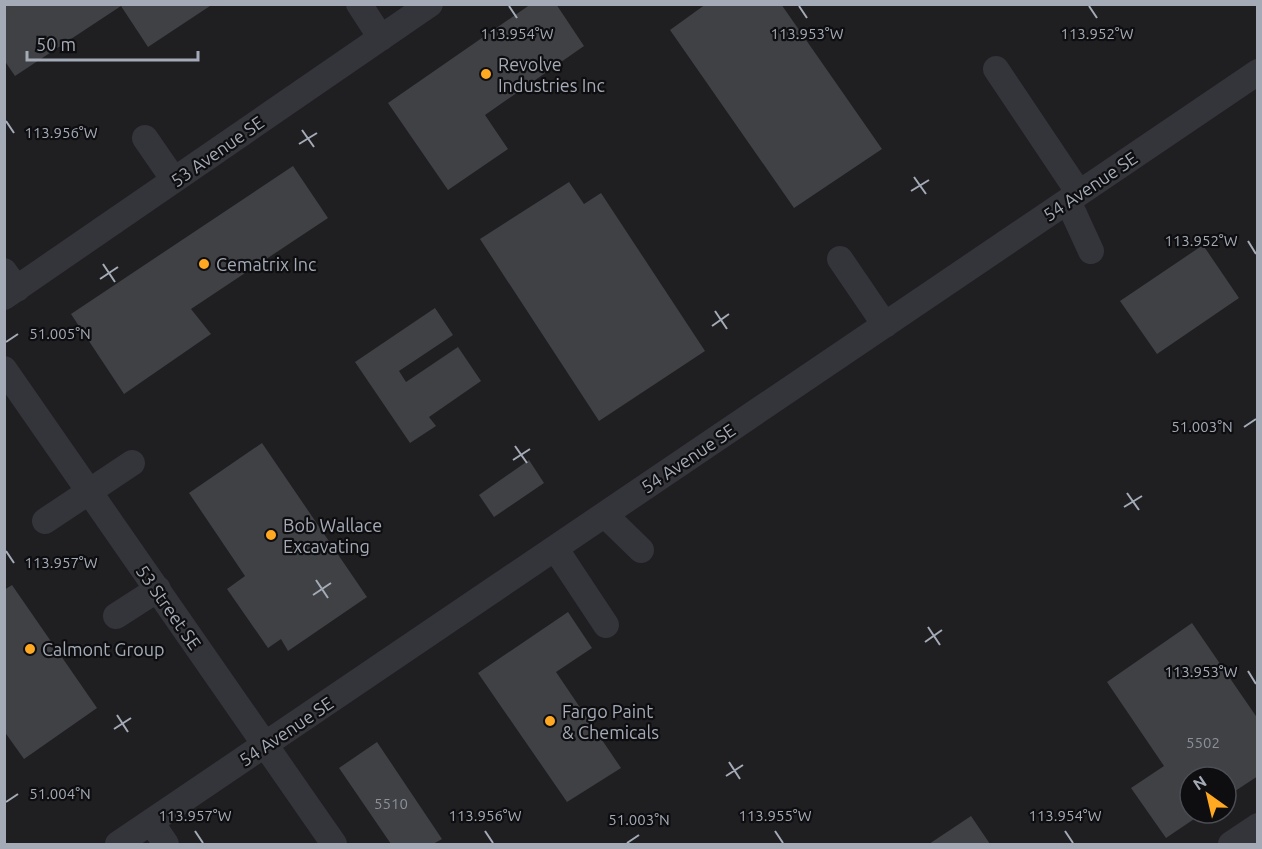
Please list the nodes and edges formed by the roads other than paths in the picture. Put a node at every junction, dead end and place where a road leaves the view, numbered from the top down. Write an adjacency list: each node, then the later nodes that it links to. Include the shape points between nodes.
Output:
1 (359, 4): 3 (street)
2 (430, 4): 3 (street, 53 Avenue SE)
3 (381, 38): 7 (street, 53 Avenue SE)
4 (996, 69): 8 (street)
5 (1257, 72): 8 (street, 54 Avenue SE)
6 (145, 138): 7 (street)
7 (174, 180): 11 (street, 53 Avenue SE)
8 (1074, 197): 9 (street); 12 (street, 54 Avenue SE)
9 (1091, 251)
10 (840, 259): 12 (street)
11 (9, 286)
12 (885, 325): 16 (street, 54 Avenue SE)
13 (4, 369): 15 (street, 53 Street SE)
14 (132, 463): 15 (street)
15 (89, 491): 17 (street); 20 (street, 53 Street SE)
16 (605, 514): 18 (street, 54 Avenue SE); 19 (street)
17 (45, 521)
18 (555, 548): 22 (street); 23 (street, 54 Avenue SE)
19 (641, 549)
20 (158, 590): 21 (street); 23 (street, 53 Street SE)
21 (116, 616)
22 (606, 625)
23 (266, 745): 24 (street, 54 Avenue SE); 28 (street, 53 Street SE)
24 (151, 822): 26 (street, 54 Avenue SE); 27 (street)
25 (1257, 826): 29 (street)
26 (118, 844)
27 (166, 844)
28 (334, 844)
29 (1231, 844)

